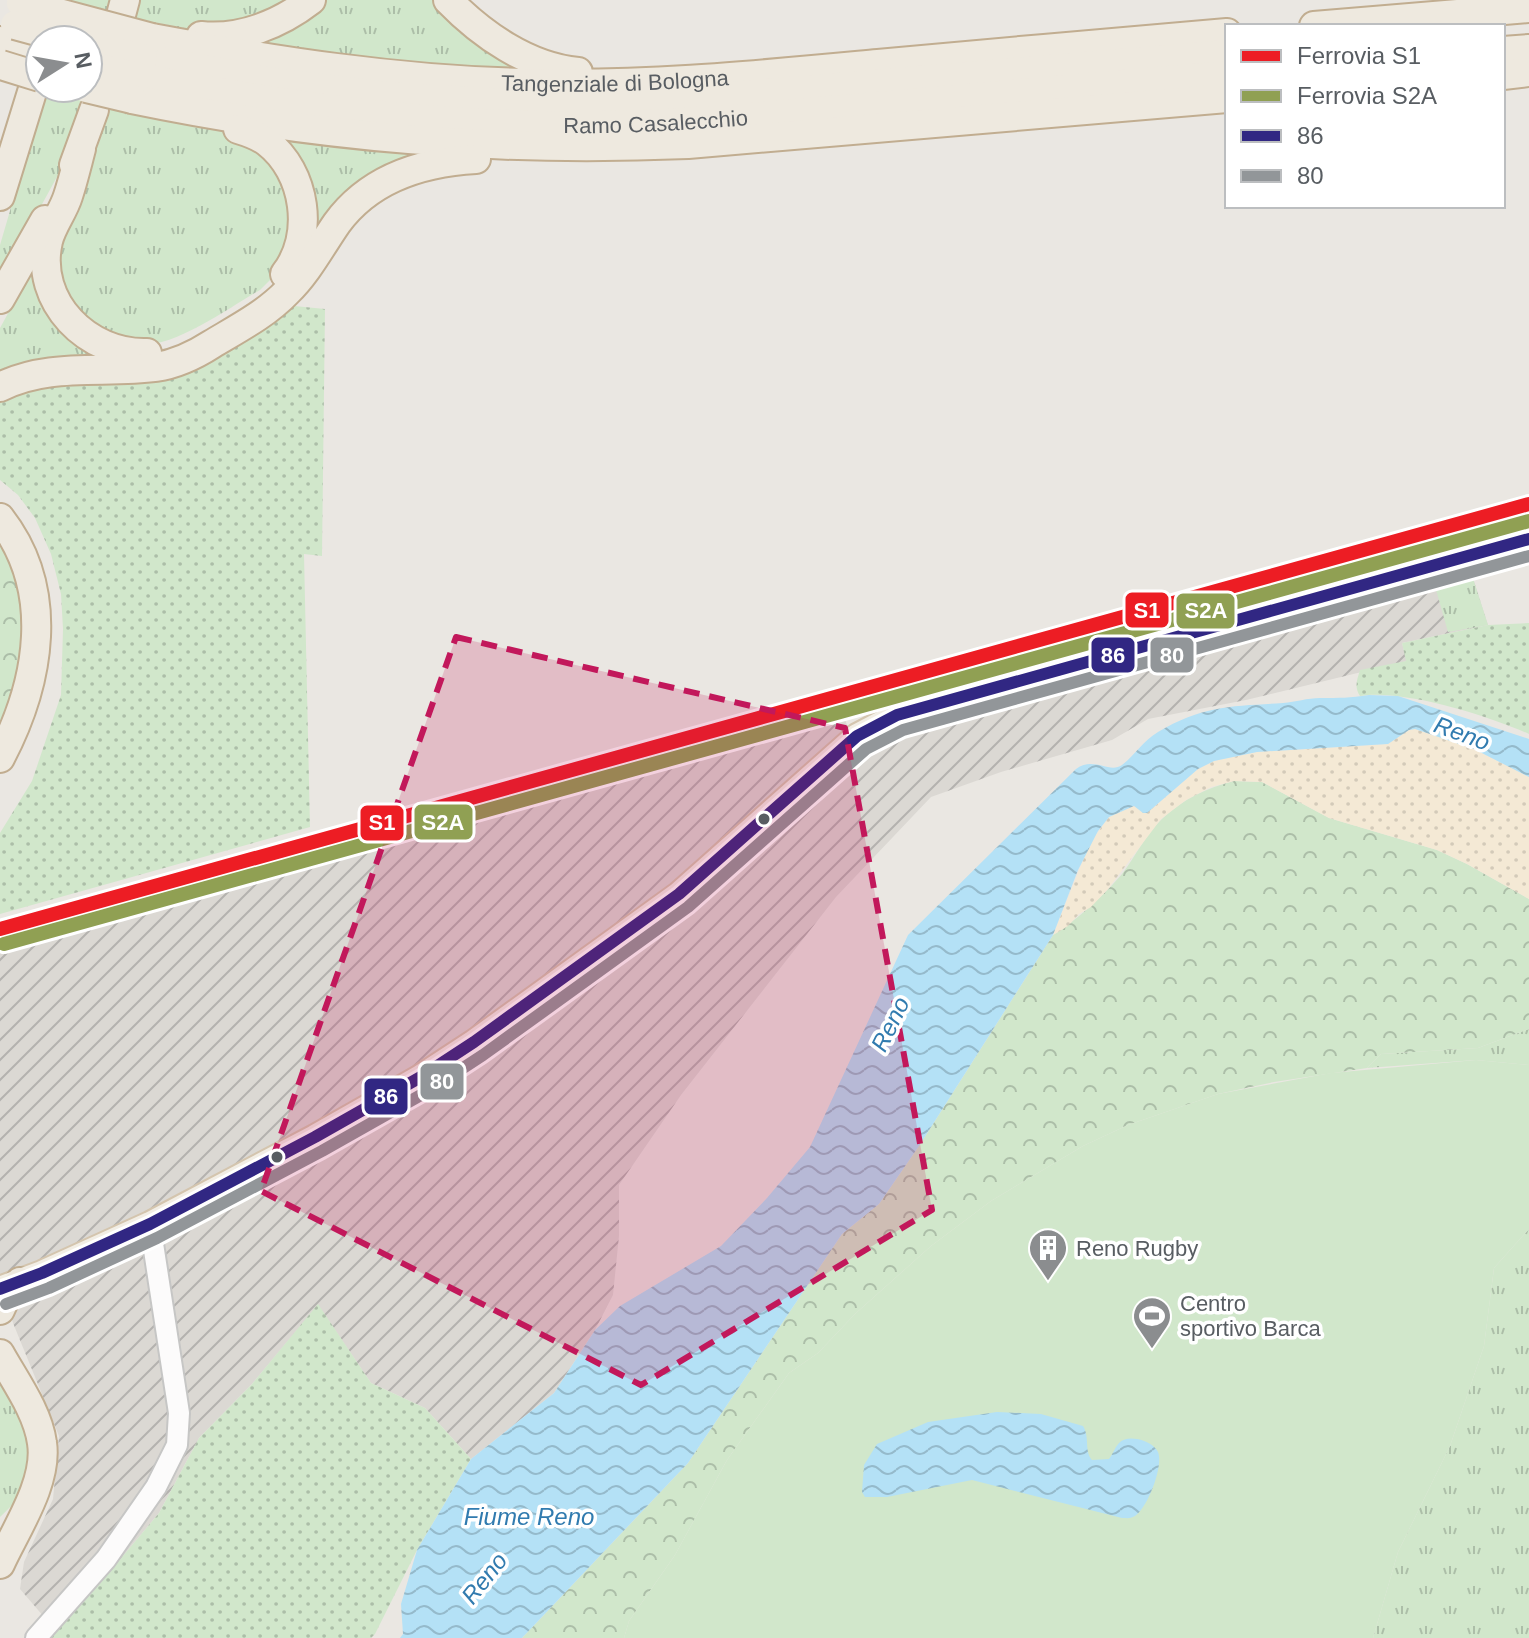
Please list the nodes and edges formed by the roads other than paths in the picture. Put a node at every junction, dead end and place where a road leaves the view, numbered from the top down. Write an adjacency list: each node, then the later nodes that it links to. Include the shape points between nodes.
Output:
1 (311, 0): 13 (highway, via 268,25 209,37)
2 (448, 0): 17 (highway, via 510,49 556,69)
3 (1529, 8): 5 (highway)
4 (108, 21): 9 (highway, bridge); 13 (highway, Ramo Casalecchio, bridge)
5 (1338, 24)
6 (1529, 29): 7 (highway)
7 (1505, 32)
8 (1225, 33): 17 (highway, Tangenziale di Bologna)
9 (6, 37): 14 (highway, bridge)
10 (1529, 49): 11 (highway)
11 (1505, 51)
12 (1225, 54): 13 (highway, Ramo Casalecchio, via 706,100 603,104 387,96)
13 (144, 61): 15 (highway, Ramo Casalecchio, bridge); 17 (highway, Tangenziale di Bologna, via 312,66 477,81 620,83); 18 (highway, Ramo Casalecchio, via 234,95 487,124 703,121); 20 (highway, Tangenziale di Bologna, bridge); 24 (highway, Tangenziale di Bologna)
14 (24, 63)
15 (104, 64)
16 (1529, 72): 19 (highway)
17 (759, 75)
18 (1225, 75)
19 (1505, 75)
20 (104, 89)
21 (1225, 98): 25 (highway, Tangenziale di Bologna)
22 (30, 104): 27 (highway)
23 (89, 104): 26 (highway)
24 (174, 108): 25 (highway, Tangenziale di Bologna, via 371,137); 26 (highway, via 266,141 291,170 303,218 295,257 275,286 171,348 134,353 100,344 71,323 53,295 47,274 48,241)
25 (610, 148): 29 (highway, via 548,158 458,160 411,169 352,206 279,300 192,355 155,367 41,373)
26 (81, 149): 28 (highway)
27 (1, 191)
28 (0, 299)
29 (0, 387)
30 (0, 518): 32 (highway, via 26,561 38,616 28,685)
31 (1529, 539): 33 (main road, via 924,706 874,726 842,748 669,903 419,1078)
32 (0, 758)
33 (150, 1224): 34 (main road); 40 (street, via 179,1413 177,1445 156,1487 106,1559)
34 (10, 1285): 35 (highway)
35 (0, 1310)
36 (0, 1354): 37 (highway, via 42,1443 42,1469)
37 (27, 1505): 38 (highway); 39 (highway)
38 (0, 1525)
39 (0, 1564)
40 (36, 1638)

